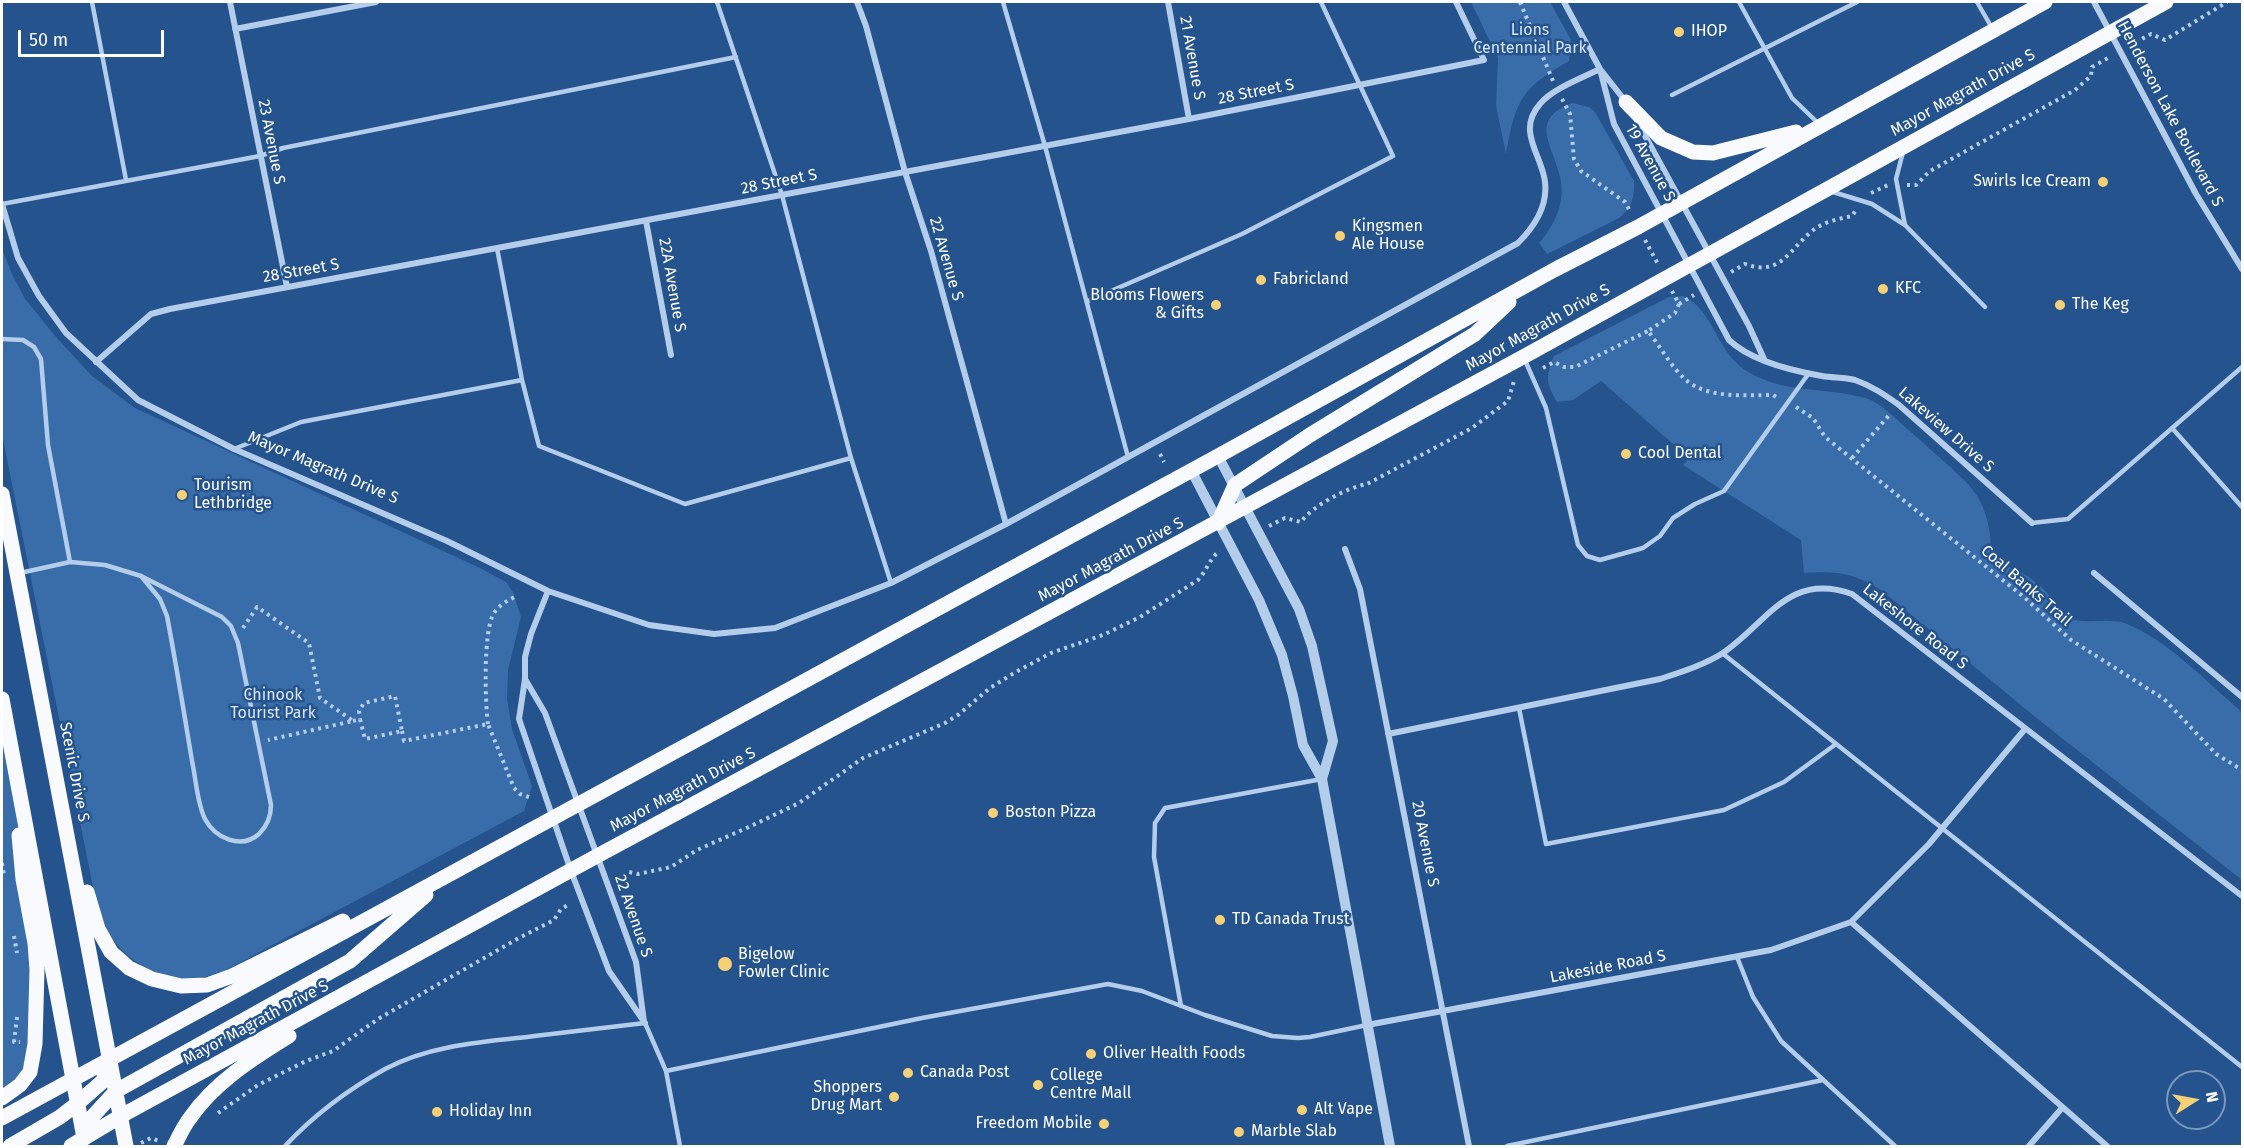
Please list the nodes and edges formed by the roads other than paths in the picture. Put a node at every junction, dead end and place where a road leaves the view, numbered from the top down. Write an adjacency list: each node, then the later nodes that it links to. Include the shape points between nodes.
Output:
1 (92, 2): 32 (lane)
2 (230, 2): 17 (street, 23 Avenue S)
3 (376, 2): 17 (street)
4 (717, 2): 21 (lane)
5 (857, 2): 31 (street, 22 Avenue S)
6 (1003, 2): 28 (lane)
7 (1168, 2): 26 (street, 21 Avenue S)
8 (1321, 2): 23 (lane)
9 (1456, 2): 23 (street, 28 Street S, via 1484,60)
10 (1564, 2): 22 (street, 19 Avenue S)
11 (1739, 2): 20 (lane)
12 (1857, 2): 20 (lane)
13 (1977, 2): 18 (lane)
14 (2045, 2): 18 (main road)
15 (2094, 2): 19 (street, Henderson Lake Boulevard S)
16 (2166, 2): 19 (main road, Mayor Magrath Drive S)
17 (235, 29): 30 (street, 23 Avenue S)
18 (1993, 30): 27 (main road)
19 (2110, 33): 29 (main road, Mayor Magrath Drive S); 43 (street, Henderson Lake Boulevard S, via 2196,194)
20 (1765, 48): 24 (lane); 27 (lane, via 1792,98)
21 (736, 57): 30 (lane, via 283,148); 34 (lane)
22 (1600, 69): 25 (street, 19 Avenue S); 37 (street, 19 Avenue S, via 1614,124); 59 (street, Mayor Magrath Drive S, via 1540,103 1533,115 1531,144 1545,182 1545,198 1531,230 1518,243)
23 (1360, 85): 26 (street, 28 Street S); 46 (lane, via 1393,156 1242,234)
24 (1672, 95)
25 (1626, 102): 27 (main road, via 1660,138 1693,152 1713,153); 35 (street, 19 Avenue S)
26 (1189, 119): 28 (street, 28 Street S)
27 (1819, 126): 35 (main road)
28 (1045, 146): 31 (street, 28 Street S); 46 (lane)
29 (1905, 147): 33 (main road, Mayor Magrath Drive S); 39 (lane, via 1896,179)
30 (260, 156): 32 (lane); 45 (street, 23 Avenue S)
31 (905, 172): 34 (street, 28 Street S); 68 (street, 22 Avenue S, via 931,251)
32 (126, 180): 36 (lane)
33 (1827, 190): 39 (lane, via 1872,204); 41 (main road, Mayor Magrath Drive S)
34 (782, 195): 38 (street, 28 Street S); 60 (lane)
35 (1682, 202): 37 (main road); 41 (street, 19 Avenue S)
36 (2, 204): 52 (street, via 18,258 39,296 66,333)
37 (1662, 213): 42 (street, 19 Avenue S); 44 (main road)
38 (646, 220): 40 (street, 28 Street S); 49 (street, 22A Avenue S)
39 (1905, 225): 47 (lane)
40 (497, 248): 45 (street, 28 Street S); 55 (lane)
41 (1710, 254): 42 (main road, Mayor Magrath Drive S); 51 (street)
42 (1690, 266): 50 (main road, Mayor Magrath Drive S); 51 (street, Lakeview Drive S, via 1729,340 1740,350)
43 (2242, 269)
44 (1526, 286): 58 (main road); 62 (main road, via 1475,334)
45 (287, 287): 52 (street, 28 Street S, via 151,314)
46 (1088, 301): 59 (lane)
47 (1985, 307)
48 (2, 339): 70 (lane, via 23,340 34,347 41,360 48,445)
49 (671, 355)
50 (1523, 357): 54 (lane, via 1546,408 1578,545 1587,556 1600,560 1643,548 1660,536 1673,518 1724,491); 64 (main road, Mayor Magrath Drive S)
51 (1764, 359): 54 (street, Lakeview Drive S)
52 (96, 362): 57 (street, Mayor Magrath Drive S, via 138,400)
53 (2242, 367): 56 (lane)
54 (1809, 373): 67 (street, Lakeview Drive S, via 1853,380 1877,389)
55 (522, 380): 57 (lane, via 301,422); 60 (lane, via 539,446 685,504)
56 (2172, 428): 65 (lane); 67 (lane, via 2068,519)
57 (234, 449): 75 (street, Mayor Magrath Drive S, via 447,542)
58 (1218, 456): 61 (main road); 62 (street)
59 (1128, 457): 68 (street, Mayor Magrath Drive S)
60 (851, 458): 74 (lane)
61 (1191, 470): 66 (street); 86 (main road)
62 (1235, 486): 64 (street); 66 (main road)
63 (2, 494): 72 (main road, Scenic Drive S)
64 (1246, 506): 66 (main road, Mayor Magrath Drive S); 85 (street, via 1299,609 1312,646 1333,741)
65 (2242, 507)
66 (1218, 523): 85 (street, via 1259,600 1282,655 1303,745); 90 (main road, Mayor Magrath Drive S)
67 (2032, 523)
68 (1006, 524): 74 (street, Mayor Magrath Drive S)
69 (1345, 549): 82 (street, 20 Avenue S, via 1360,589)
70 (70, 562): 72 (lane); 73 (lane, via 105,565)
71 (2094, 573): 78 (street)
72 (17, 574): 89 (main road, Scenic Drive S)
73 (141, 576): 73 (lane, via 160,599 167,616 202,812 213,831 229,840 255,837 270,818 269,793 231,626 216,613)
74 (891, 583): 75 (street, Mayor Magrath Drive S, via 775,628 714,634 649,625)
75 (548, 591): 77 (street, via 531,634)
76 (1722, 653): 80 (street, Lakeshore Road S, via 1660,679); 81 (street, Lakeshore Road S, via 1789,597 1837,588 1852,594); 83 (lane)
77 (525, 679): 86 (street, 22 Avenue S, via 545,713); 87 (street, via 519,719)
78 (2242, 697)
79 (2, 699): 84 (main road)
80 (1519, 708): 82 (street, Lakeshore Road S); 83 (lane, via 1546,844 1724,810 1784,782)
81 (2025, 729): 88 (street, Lakeside Road S); 93 (street, Lakeshore Road S)
82 (1388, 734): 99 (street, 20 Avenue S)
83 (1836, 744): 88 (lane)
84 (10, 746): 105 (main road); 108 (main road, via 23,879 37,970 35,1044 30,1072)
85 (1322, 779): 98 (lane, via 1165,808 1161,812 1155,823 1154,857); 101 (street)
86 (577, 804): 87 (main road); 90 (street, 22 Avenue S)
87 (553, 817): 91 (street); 92 (main road)
88 (1942, 828): 95 (street, Lakeside Road S); 103 (lane)
89 (67, 832): 94 (main road, via 98,929 111,952 129,968 181,986 207,985 232,976 358,914); 102 (main road, Scenic Drive S)
90 (597, 856): 91 (main road, Mayor Magrath Drive S); 100 (street, 22 Avenue S, via 636,962)
91 (571, 871): 96 (main road, Mayor Magrath Drive S); 100 (street, via 609,970)
92 (448, 876): 94 (main road); 107 (main road, via 350,962)
93 (2242, 896)
94 (407, 898): 102 (main road)
95 (1851, 922): 97 (street, Lakeside Road S, via 1771,950); 110 (street)
96 (421, 954): 111 (main road, Mayor Magrath Drive S); 114 (main road, via 249,1061 215,1089)
97 (1737, 957): 99 (street, Lakeside Road S); 106 (lane, via 1752,997 1781,1041)
98 (1181, 1006): 101 (lane, via 1285,1038 1310,1037); 104 (lane, via 1132,988 1094,985)
99 (1441, 1010): 101 (street, Lakeside Road S); 121 (street, 20 Avenue S)
100 (645, 1023): 104 (lane); 118 (lane, via 493,1041 412,1058 349,1092)
101 (1367, 1024): 120 (street)
102 (110, 1058): 105 (main road); 107 (main road, Scenic Drive S); 109 (main road, via 103,1081)
103 (2242, 1067)
104 (666, 1071): 119 (lane)
105 (73, 1078): 109 (main road); 112 (main road)
106 (1823, 1080): 122 (lane); 123 (lane)
107 (116, 1091): 111 (main road, Scenic Drive S); 113 (main road, via 93,1116)
108 (2, 1098)
109 (78, 1103): 113 (main road); 116 (main road)
110 (2062, 1108): 124 (street); 125 (street)
111 (121, 1116): 113 (main road, Mayor Magrath Drive S); 115 (main road, Scenic Drive S)
112 (2, 1118)
113 (85, 1142): 117 (main road, Mayor Magrath Drive S)
114 (167, 1144)
115 (133, 1145)
116 (10, 1146)
117 (71, 1146)
118 (285, 1146)
119 (680, 1146)
120 (1390, 1146)
121 (1469, 1146)
122 (1507, 1146)
123 (1895, 1146)
124 (2029, 1146)
125 (2107, 1146)

